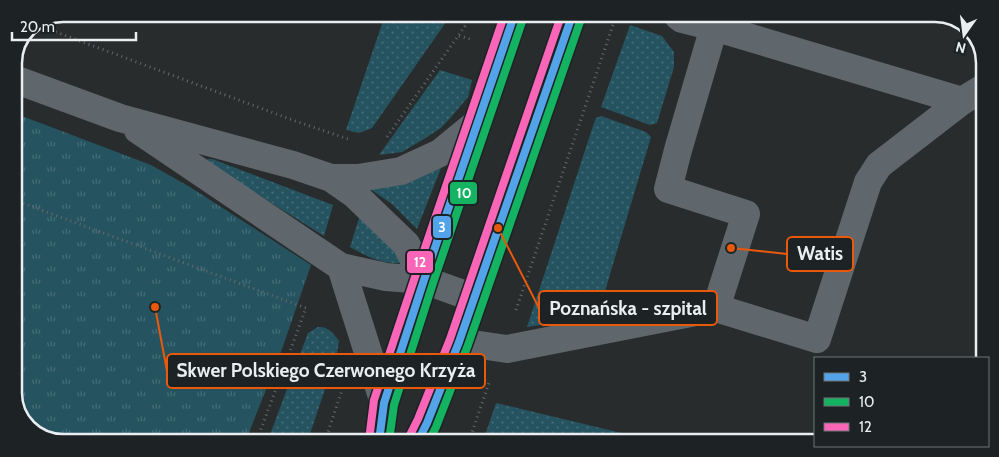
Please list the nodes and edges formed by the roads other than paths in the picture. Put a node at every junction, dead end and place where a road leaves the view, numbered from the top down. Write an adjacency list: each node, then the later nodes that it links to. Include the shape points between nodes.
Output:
1 (512, 22): 9 (main road)
2 (570, 22): 13 (main road)
3 (694, 22): 4 (lane)
4 (714, 27): 7 (lane); 14 (lane, via 668,190 746,214)
5 (23, 82): 8 (lane)
6 (976, 92): 7 (lane)
7 (962, 101): 14 (lane, via 879,165 868,182 816,339)
8 (120, 118): 10 (lane); 11 (lane)
9 (479, 121): 10 (lane, via 440,153 401,171); 12 (main road)
10 (345, 178): 12 (lane, via 354,194 406,244)
11 (341, 267): 12 (lane, via 386,277); 16 (lane)
12 (424, 280): 13 (lane); 16 (main road)
13 (474, 298): 15 (main road)
14 (716, 308): 15 (lane, via 507,349)
15 (459, 342): 18 (main road)
16 (384, 403): 17 (main road)
17 (380, 434)
18 (422, 434)

